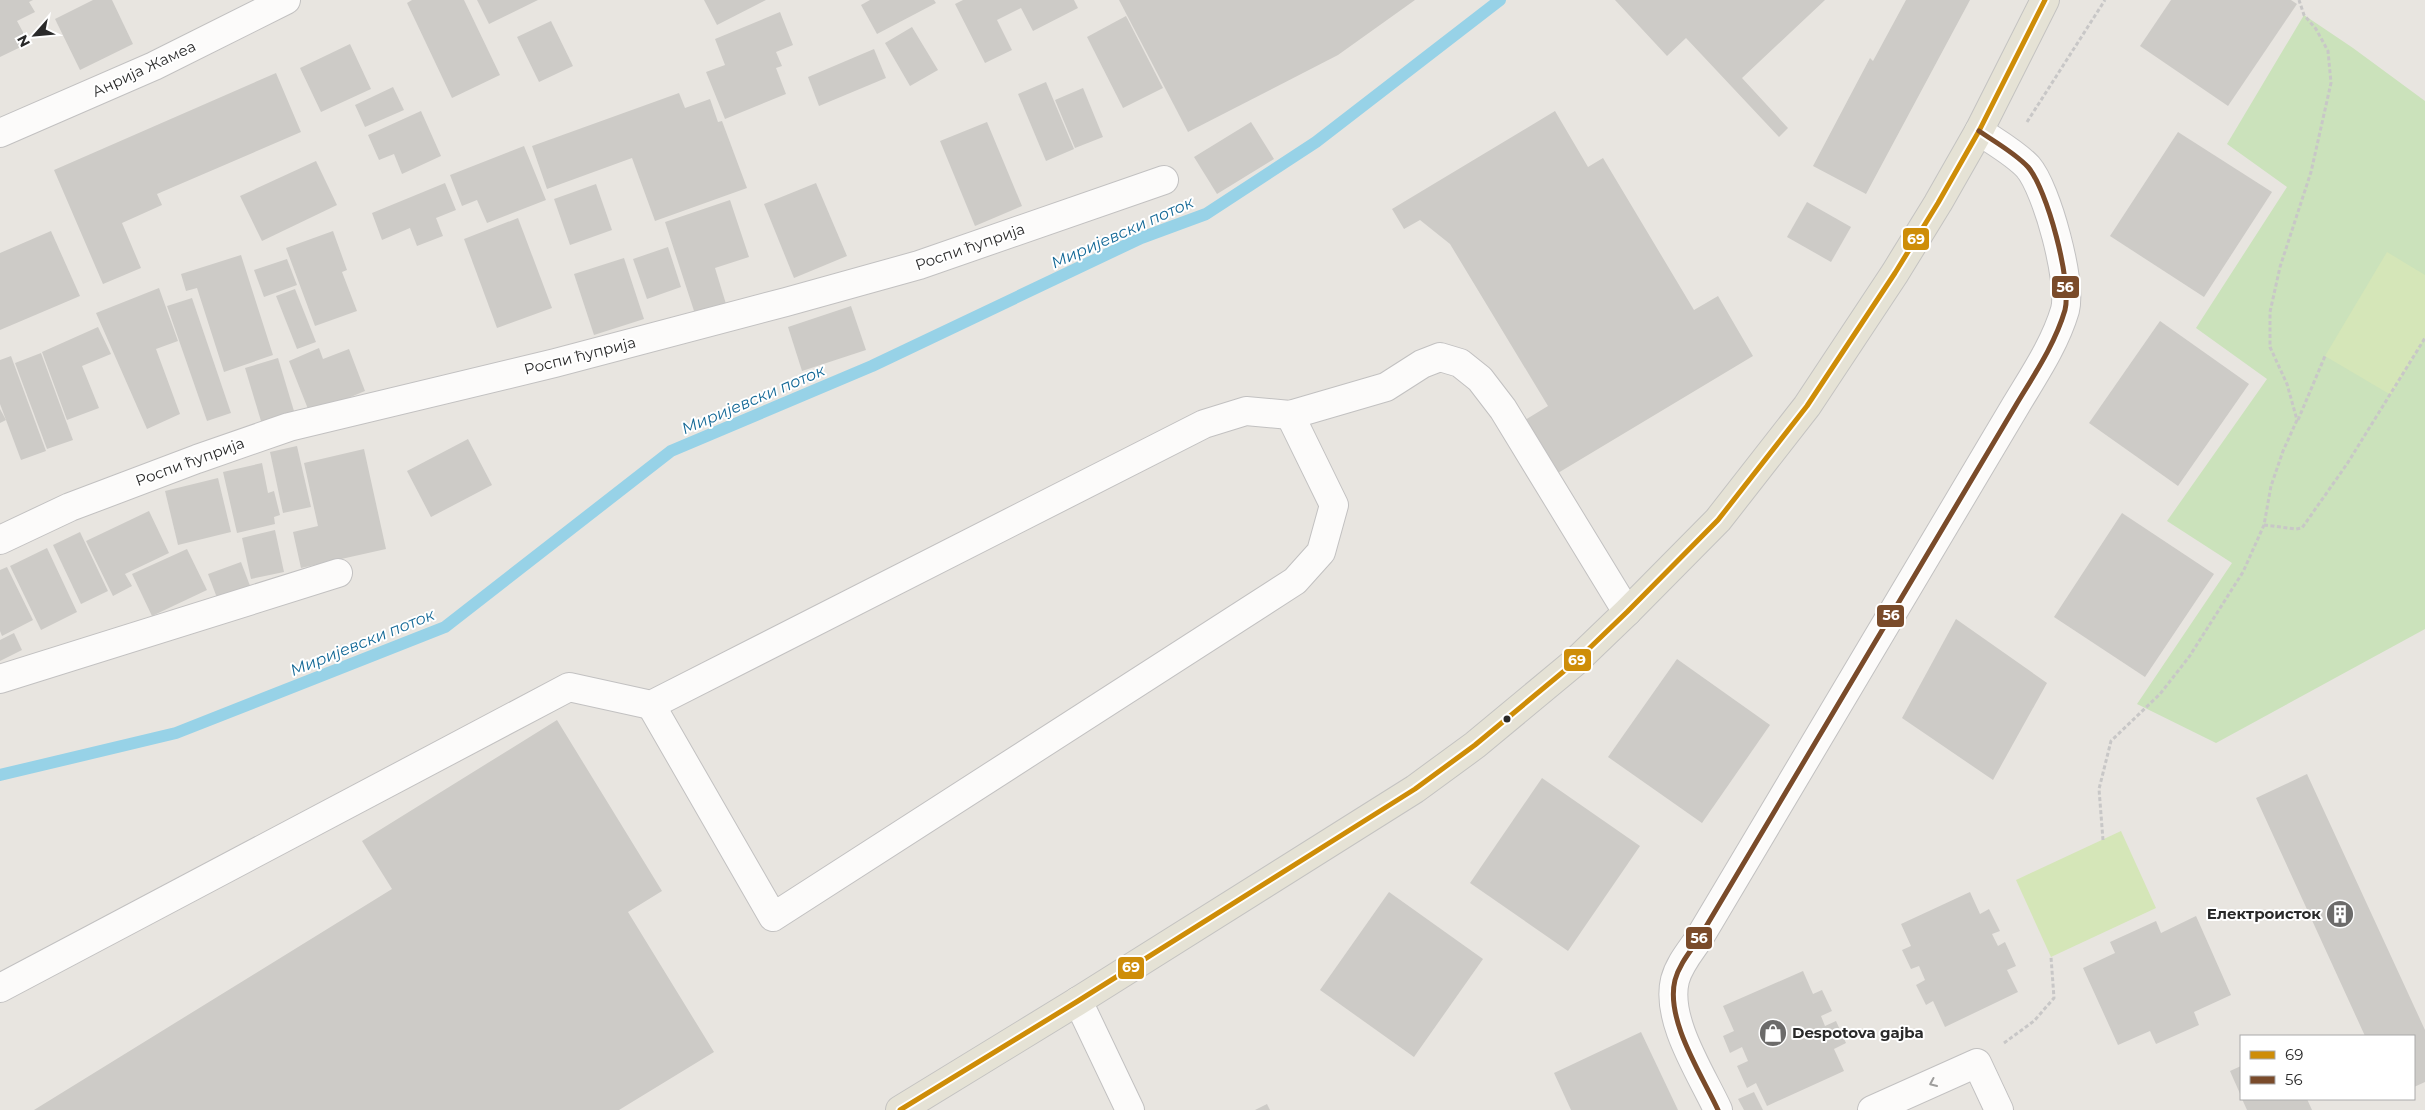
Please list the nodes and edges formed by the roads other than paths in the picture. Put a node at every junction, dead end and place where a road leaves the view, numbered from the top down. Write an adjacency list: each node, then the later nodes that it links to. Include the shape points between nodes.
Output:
1 (286, 0): 4 (street, Анрија Жамеа, via 154,66)
2 (2045, 0): 3 (main road)
3 (1979, 131): 9 (main road, via 1895,273 1807,406 1718,520); 16 (street, via 2028,167 2040,186 2064,272 2065,308 2053,342 2021,397 1682,963 1675,980 1675,1014)
4 (0, 133)
5 (1164, 180): 7 (street, Роспи ћуприја, via 919,265 546,365 289,427 70,507)
6 (1290, 415): 9 (street, via 1386,387 1422,364 1440,357 1460,362 1480,379 1503,408); 11 (street, via 1246,411 1204,424); 11 (street, via 1334,505 1321,552 1295,581 773,917)
7 (0, 540)
8 (338, 573): 10 (street)
9 (1627, 612): 13 (main road, via 1575,662 1475,746 1415,789)
10 (0, 679)
11 (651, 705): 12 (street, via 570,687)
12 (0, 988)
13 (1078, 1001): 14 (main road); 15 (street)
14 (900, 1110)
15 (1130, 1110)
16 (1718, 1110)
17 (1872, 1110): 18 (street, one-way to 17, via 1977,1063)
18 (1999, 1110)

